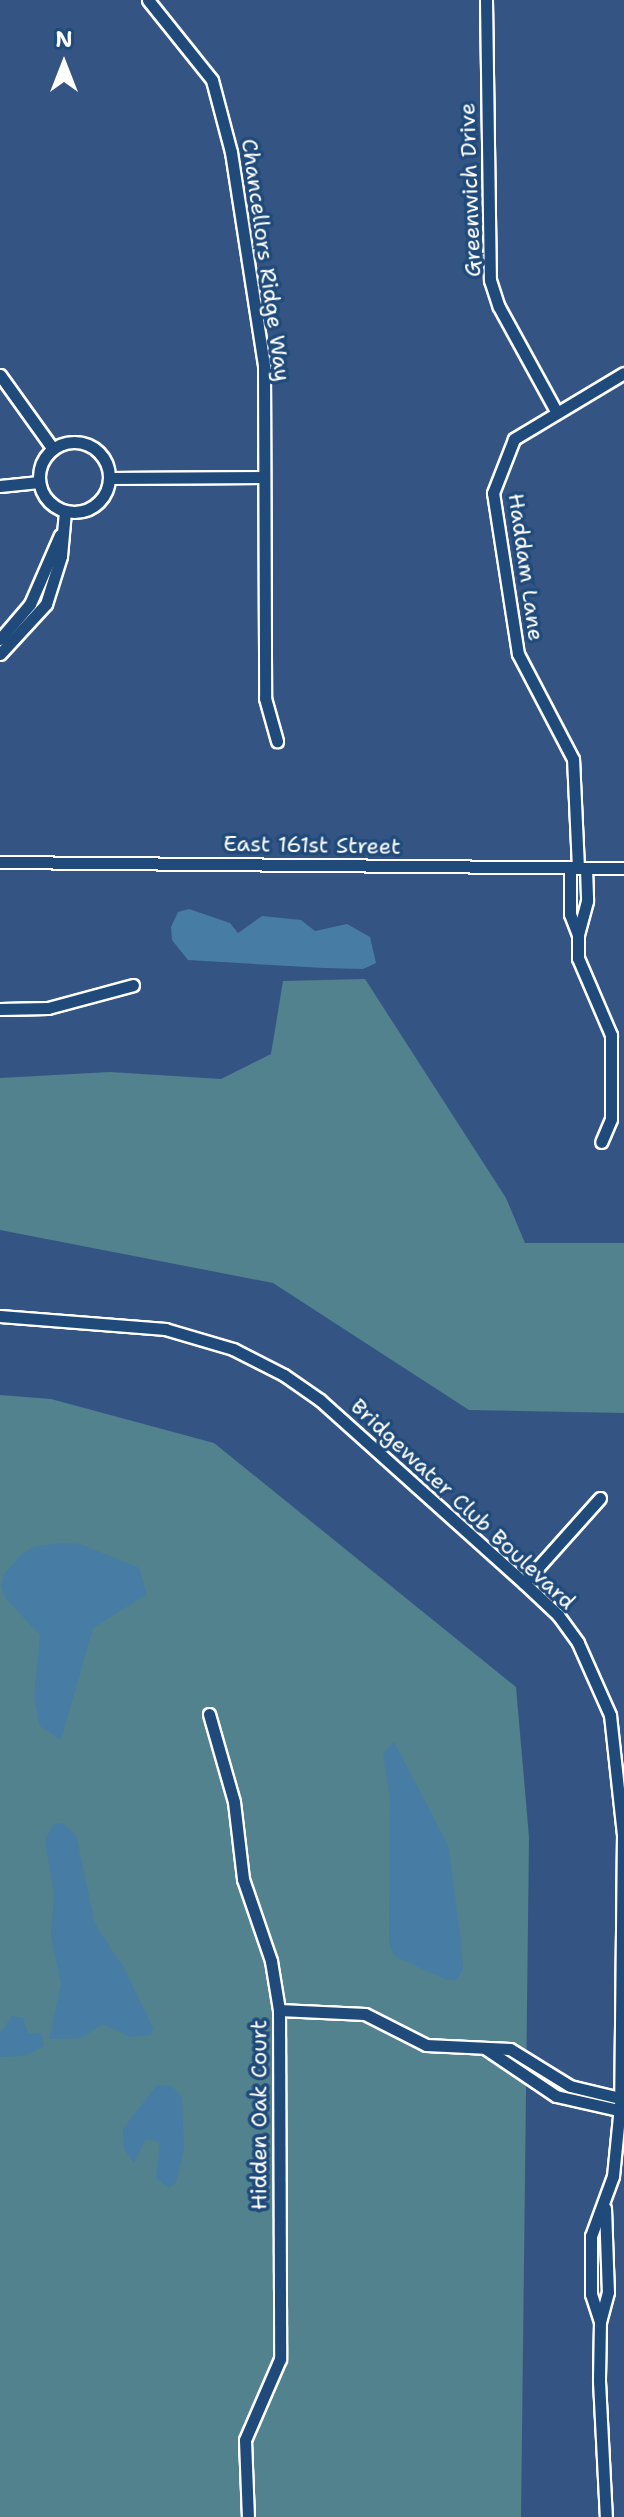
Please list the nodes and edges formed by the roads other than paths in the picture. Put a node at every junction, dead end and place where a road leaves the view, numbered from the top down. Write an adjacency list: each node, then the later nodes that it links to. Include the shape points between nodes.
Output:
1 (148, 0): 7 (street, Chancellors Ridge Way, via 202,65 224,112 263,354)
2 (486, 0): 5 (street, Greenwich Drive, via 490,280 499,307)
3 (624, 373): 5 (street, Haddam Lane)
4 (0, 375): 6 (street)
5 (556, 411): 17 (street, Haddam Lane, via 526,429 504,454 493,511 518,654 561,728 575,767)
6 (53, 449): 8 (street, via 71,442 90,446 104,459); 9 (street, via 42,464)
7 (264, 477): 8 (street); 15 (street, Chancellors Ridge Way, via 265,698)
8 (109, 478): 11 (street, via 99,502 83,511)
9 (39, 482): 10 (street); 11 (street, via 45,498)
10 (0, 486)
11 (65, 511): 12 (street)
12 (60, 535): 13 (street, via 30,604); 14 (street, via 61,556 46,604)
13 (0, 639)
14 (0, 654)
15 (277, 741)
16 (0, 862): 17 (street, East 161st Street)
17 (578, 868): 18 (street, East 161st Street); 19 (street, via 570,914); 19 (street, via 587,901)
18 (624, 868)
19 (578, 935): 22 (street, via 583,976 611,1035 611,1119)
20 (133, 985): 21 (street, via 48,1008)
21 (0, 1009)
22 (601, 1142)
23 (0, 1316): 25 (street, Bridgewater Club Boulevard, via 165,1329 233,1349 320,1400)
24 (600, 1498): 25 (street)
25 (524, 1583): 31 (street, Bridgewater Club Boulevard, via 578,1643 610,1715 623,1834)
26 (209, 1714): 27 (street, Hidden Oak Court, via 234,1802 243,1879 271,1961)
27 (279, 2010): 28 (street, via 355,2012 426,2045); 35 (street, Hidden Oak Court, via 280,2359 245,2440)
28 (484, 2048): 29 (street, via 518,2052); 30 (street)
29 (550, 2074): 30 (street); 31 (street, via 582,2090)
30 (540, 2083): 32 (street, via 556,2096)
31 (622, 2098): 32 (street, Bridgewater Club Boulevard)
32 (622, 2112): 33 (street, Bridgewater Club Boulevard)
33 (605, 2207): 34 (street, Bridgewater Club Boulevard, via 608,2292); 34 (street, Bridgewater Club Boulevard, via 591,2236 591,2294)
34 (600, 2321): 36 (street, Bridgewater Club Boulevard)
35 (248, 2517)
36 (606, 2517)

